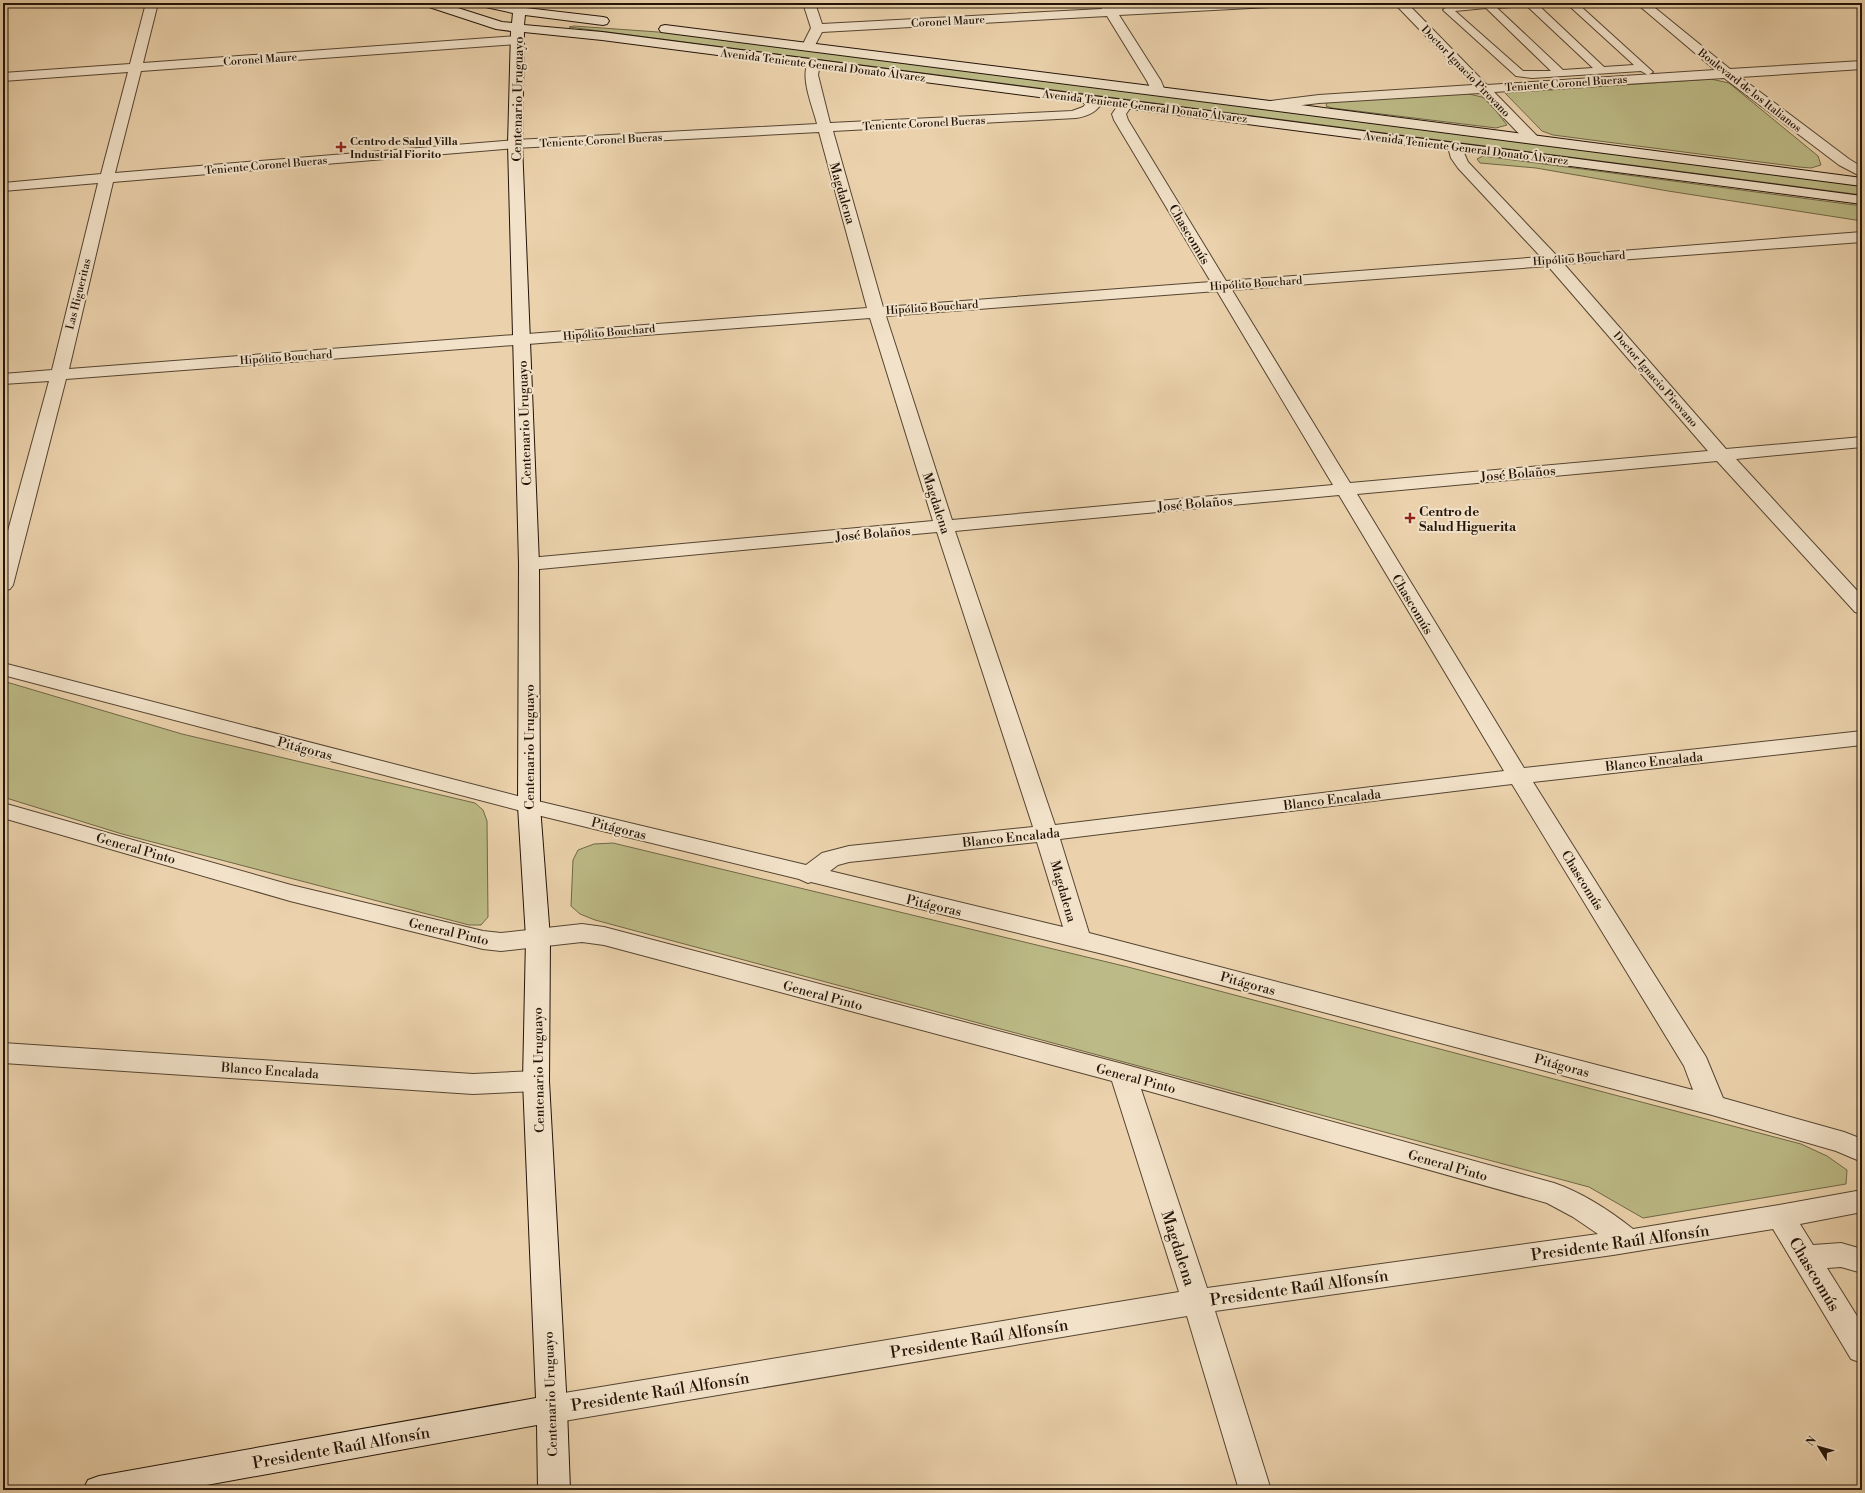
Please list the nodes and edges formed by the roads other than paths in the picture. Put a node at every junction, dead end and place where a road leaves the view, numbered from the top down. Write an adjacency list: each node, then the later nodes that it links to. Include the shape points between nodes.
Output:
1 (152, 3): 20 (street, Las Higueritas)
2 (430, 3): 16 (street, Avenida Teniente General Donato Álvarez)
3 (485, 3): 11 (street)
4 (808, 3): 15 (street)
5 (1270, 3): 12 (street, Coronel Maure)
6 (1400, 3): 27 (street, Doctor Ignacio Pirovano)
7 (1529, 3): 10 (lane); 22 (lane)
8 (1571, 3): 21 (lane)
9 (1642, 3): 24 (street, Boulevard de los Italianos)
10 (1487, 4): 23 (lane); 23 (lane, via 1448,10 1516,72 1524,75)
11 (520, 7): 13 (street); 16 (street, Centenario Uruguayo)
12 (1108, 7): 15 (street, Coronel Maure); 28 (street)
13 (618, 23)
14 (650, 27): 17 (street, Avenida Teniente General Donato Álvarez)
15 (817, 28): 17 (street)
16 (518, 34): 18 (street, Avenida Teniente General Donato Álvarez, via 602,36); 20 (street, Coronel Maure); 35 (street, Centenario Uruguayo)
17 (808, 46): 28 (street, Avenida Teniente General Donato Álvarez)
18 (814, 64): 29 (street, Avenida Teniente General Donato Álvarez); 33 (street, Magdalena, via 810,75)
19 (1862, 64): 24 (street, Teniente Coronel Bueras)
20 (136, 68): 25 (street, Coronel Maure); 38 (street, Las Higueritas)
21 (1644, 68): 22 (lane); 26 (lane)
22 (1602, 70): 23 (lane)
23 (1560, 73)
24 (1728, 74): 26 (street, Teniente Coronel Bueras); 37 (street, Boulevard de los Italianos)
25 (3, 77)
26 (1656, 77): 27 (street, Teniente Coronel Bueras)
27 (1483, 88): 30 (street, Teniente Coronel Bueras, via 1319,99); 34 (street, Doctor Ignacio Pirovano)
28 (1158, 91): 30 (street, Avenida Teniente General Donato Álvarez)
29 (1097, 100): 31 (street, Avenida Teniente General Donato Álvarez); 32 (street, via 1094,107)
30 (1270, 105): 34 (street, Avenida Teniente General Donato Álvarez)
31 (1123, 109): 32 (street, Teniente Coronel Bueras); 36 (street, Avenida Teniente General Donato Álvarez); 44 (street, Chascomús)
32 (1086, 112): 33 (street, Teniente Coronel Bueras)
33 (824, 129): 35 (street, Teniente Coronel Bueras); 45 (street, Magdalena)
34 (1532, 139): 39 (street, Avenida Teniente General Donato Álvarez)
35 (515, 144): 38 (street, Teniente Coronel Bueras); 46 (street, Centenario Uruguayo)
36 (1455, 146): 41 (street, Avenida Teniente General Donato Álvarez); 43 (street, Doctor Ignacio Pirovano, via 1463,165)
37 (1862, 173)
38 (106, 178): 40 (street, Teniente Coronel Bueras); 47 (street, Las Higueritas)
39 (1862, 182)
40 (3, 187)
41 (1862, 200)
42 (1862, 237): 43 (street, Hipólito Bouchard)
43 (1552, 260): 44 (street, Hipólito Bouchard); 50 (street, Doctor Ignacio Pirovano)
44 (1221, 286): 45 (street, Hipólito Bouchard); 51 (street, Chascomús)
45 (876, 311): 46 (street, Hipólito Bouchard); 52 (street, Magdalena)
46 (521, 339): 47 (street, Hipólito Bouchard); 53 (street, Centenario Uruguayo)
47 (59, 375): 48 (street, Hipólito Bouchard); 54 (street, Las Higueritas)
48 (3, 379)
49 (1862, 442): 50 (street, José Bolaños)
50 (1722, 455): 51 (street, José Bolaños); 55 (street, Doctor Ignacio Pirovano)
51 (1344, 489): 52 (street, José Bolaños); 58 (street, Chascomús)
52 (944, 526): 53 (street, José Bolaños); 61 (street, Magdalena)
53 (529, 564): 59 (street, Centenario Uruguayo)
54 (3, 585)
55 (1862, 608)
56 (3, 669): 59 (street, Pitágoras)
57 (1862, 738): 58 (street, Blanco Encalada)
58 (1518, 776): 61 (street, Blanco Encalada); 68 (street, Chascomús, via 1697,1064)
59 (529, 806): 62 (street, Pitágoras); 63 (street, Centenario Uruguayo)
60 (3, 810): 63 (street, General Pinto, via 290,893 476,938 501,942)
61 (1048, 833): 62 (street, Blanco Encalada, via 849,854 830,859); 64 (street, Magdalena)
62 (808, 875): 64 (street, Pitágoras)
63 (538, 938): 66 (street, General Pinto, via 582,933 604,936); 67 (street, Centenario Uruguayo)
64 (1079, 939): 68 (street, Pitágoras)
65 (3, 1053): 67 (street, Blanco Encalada, via 473,1084)
66 (1123, 1074): 72 (street, General Pinto, via 1554,1194 1577,1204); 75 (street, Magdalena)
67 (536, 1081): 77 (street, Centenario Uruguayo)
68 (1712, 1105): 69 (street, Pitágoras, via 1844,1143)
69 (1862, 1151)
70 (1862, 1201): 71 (street, Presidente Raúl Alfonsín)
71 (1781, 1218): 72 (street, Presidente Raúl Alfonsín); 73 (street, Chascomús)
72 (1628, 1241): 75 (street, Presidente Raúl Alfonsín)
73 (1804, 1257): 74 (street, via 1841,1255); 76 (street, Chascomús)
74 (1862, 1261)
75 (1197, 1302): 77 (street, Presidente Raúl Alfonsín); 80 (street, Magdalena)
76 (1862, 1350)
77 (552, 1409): 78 (street, Presidente Raúl Alfonsín); 79 (street, Centenario Uruguayo)
78 (99, 1490)
79 (554, 1490)
80 (1255, 1490)

